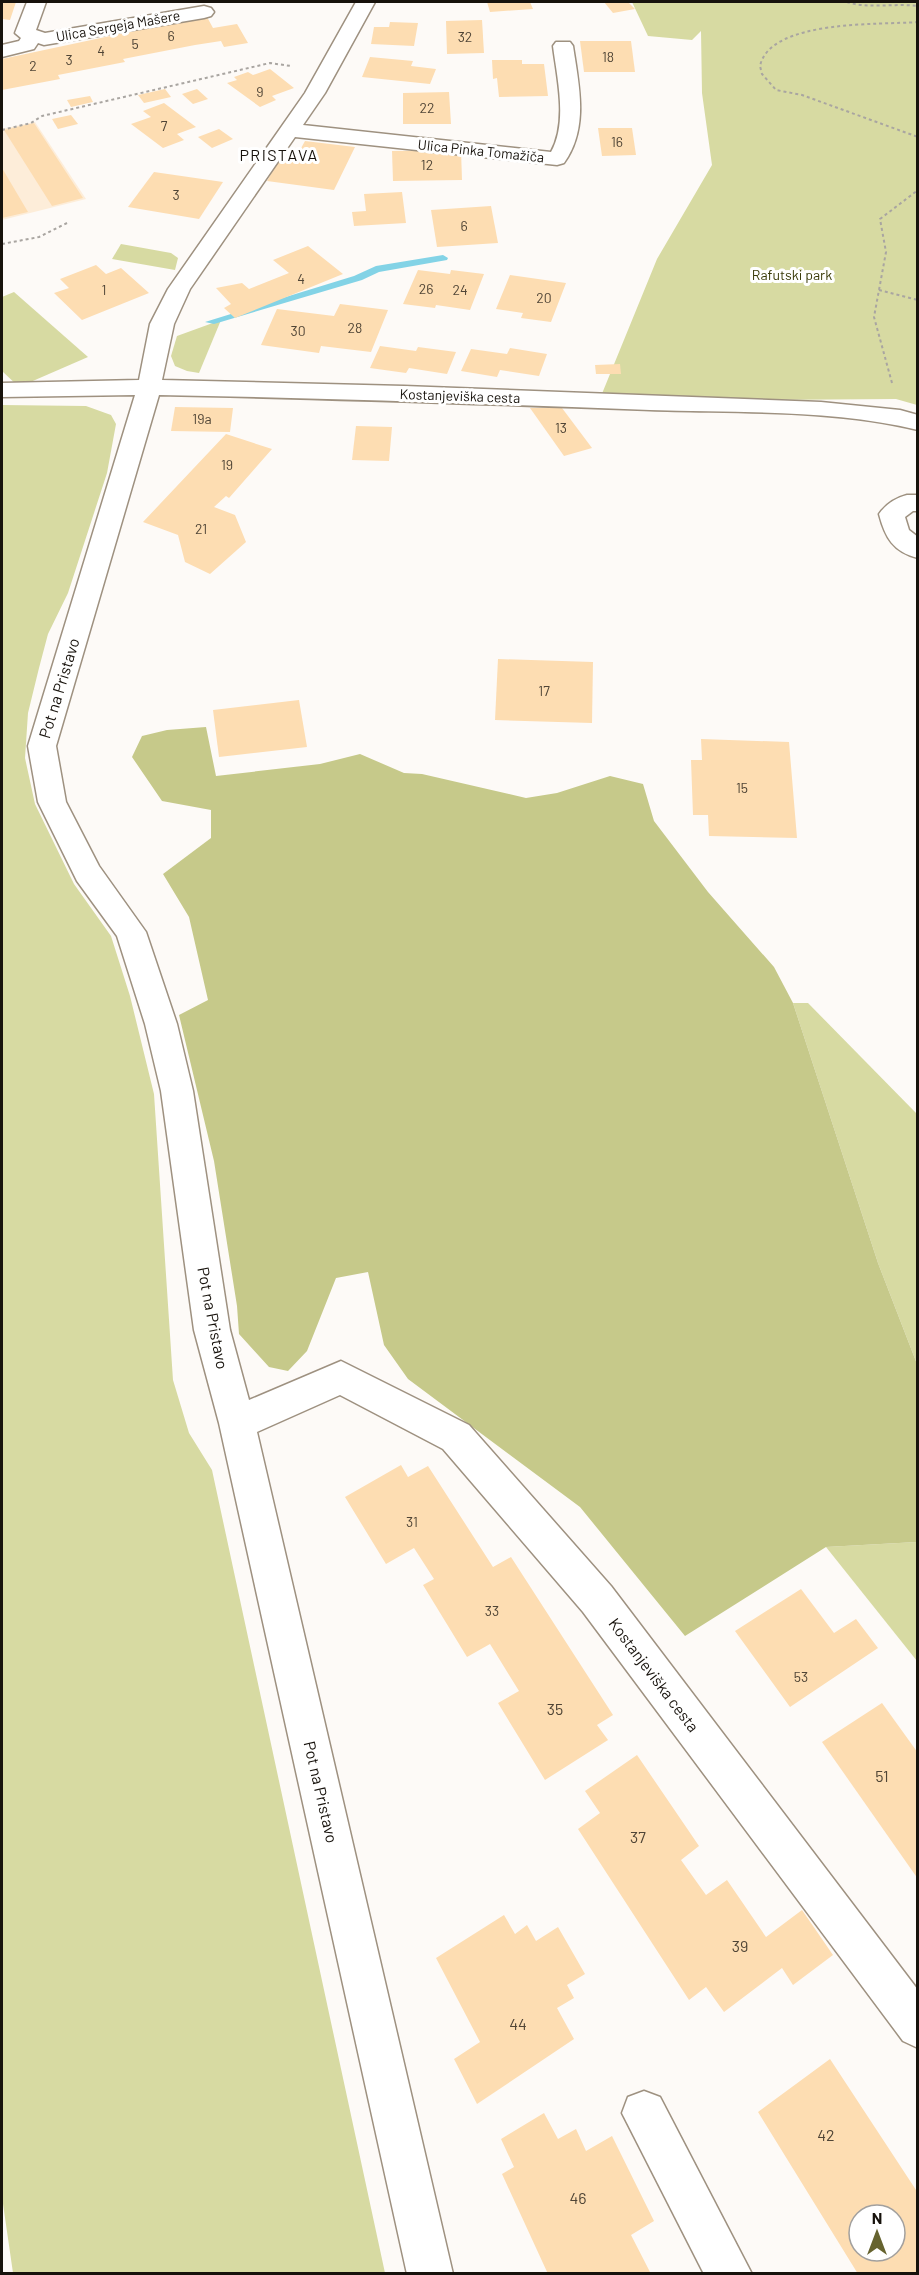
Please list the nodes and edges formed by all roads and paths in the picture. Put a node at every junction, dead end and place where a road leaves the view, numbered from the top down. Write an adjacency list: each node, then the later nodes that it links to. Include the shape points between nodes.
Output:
1 (36, 2): 7 (street, Ulica Sergeja Mašere, via 25,33)
2 (365, 2): 10 (street)
3 (847, 2): 4 (path, via 860,6)
4 (918, 6)
5 (204, 12): 7 (street, Ulica Sergeja Mašere, via 44,39)
6 (918, 22): 13 (path, via 791,36 769,49 760,61 760,71 776,90 802,95)
7 (32, 35): 9 (street, Ulica Sergeja Mašere, via 27,45)
8 (563, 46): 12 (street, Ulica Pinka Tomažiča, via 570,97 565,150 556,159)
9 (2, 51)
10 (328, 70): 11 (path, via 270,63 42,116); 12 (street)
11 (2, 130)
12 (289, 130): 19 (street, via 179,290 162,324)
13 (918, 137)
14 (918, 190): 17 (path, via 880,219 886,252)
15 (67, 223): 16 (path, via 39,237)
16 (2, 244)
17 (879, 290): 18 (path); 21 (path, via 874,317)
18 (918, 300)
19 (149, 387): 20 (street, Kostanjeviška cesta); 21 (street, Kostanjeviška cesta, via 821,409); 24 (street, Pot na Pristavo, via 42,746 52,802 88,873 131,932 161,1024 177,1091 212,1330)
20 (2, 390)
21 (909, 420)
22 (918, 503): 23 (street, via 907,503 892,514 897,534)
23 (918, 550)
24 (237, 1423): 25 (street, Kostanjeviška cesta, via 341,1377 456,1437 597,1599); 27 (street, Pot na Pristavo)
25 (918, 2026)
26 (645, 2113): 28 (street)
27 (430, 2274)
28 (729, 2274)

